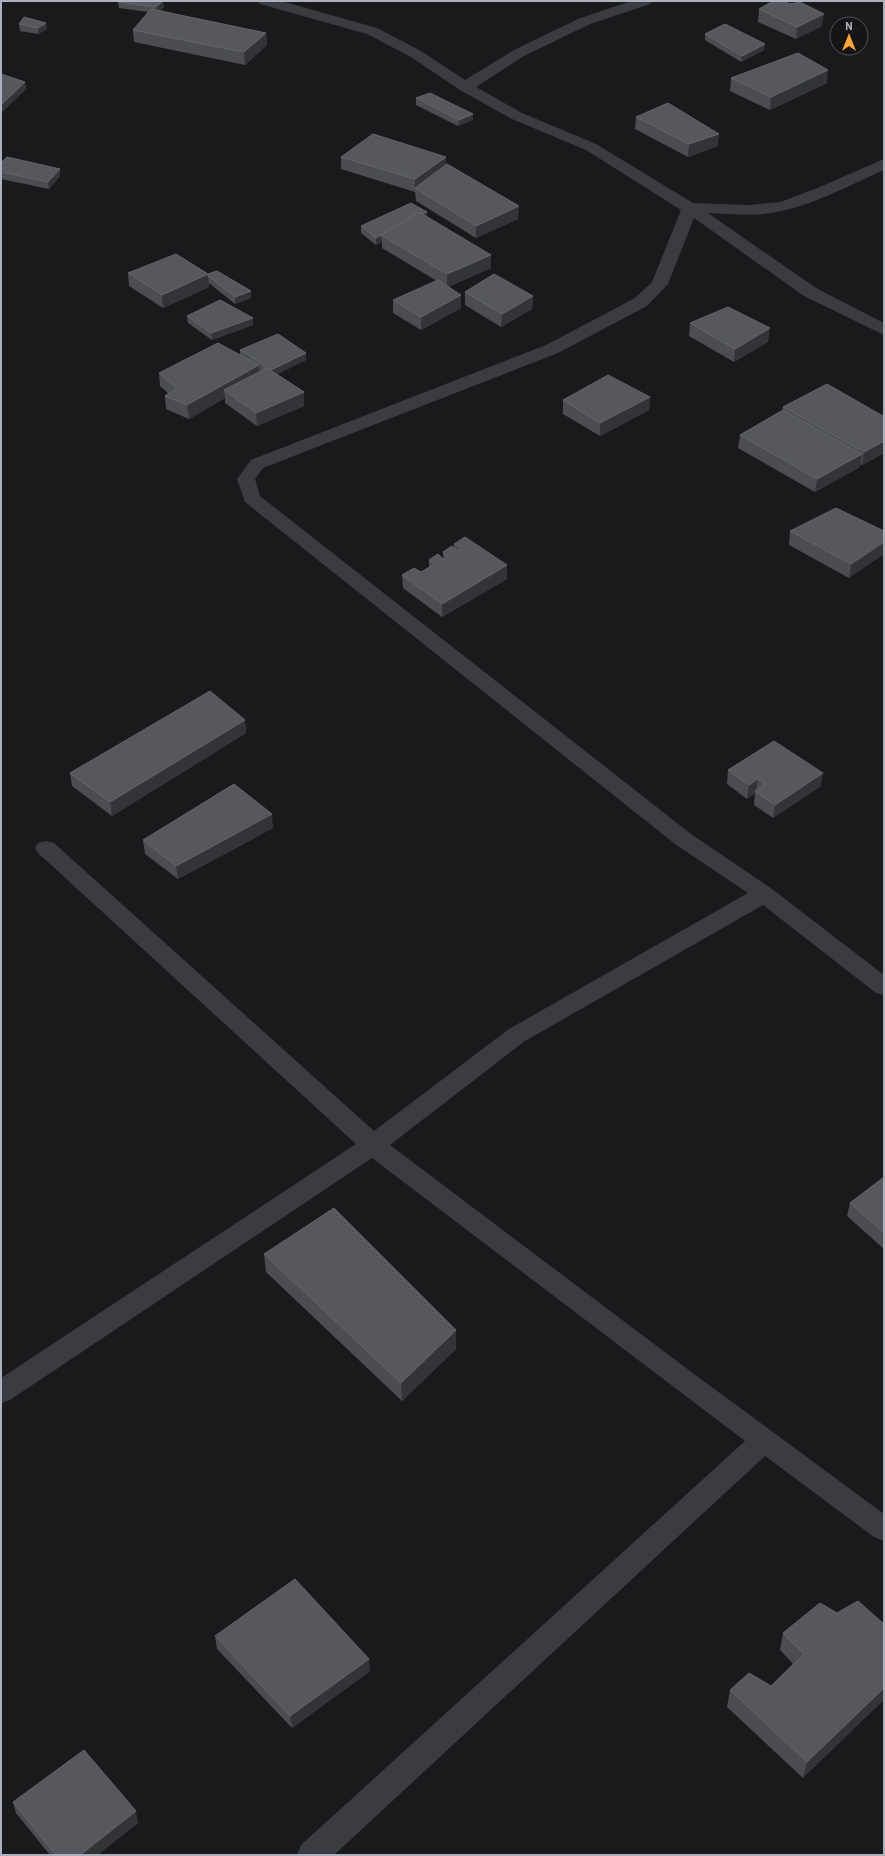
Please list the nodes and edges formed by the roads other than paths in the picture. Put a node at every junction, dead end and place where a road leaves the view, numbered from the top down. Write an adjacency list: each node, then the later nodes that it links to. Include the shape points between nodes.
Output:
1 (265, 1): 3 (street, via 372,32 416,54)
2 (645, 1): 3 (street, via 583,22 519,53)
3 (465, 86): 5 (street, via 517,116 591,147)
4 (884, 164): 5 (street, via 808,198 780,206 746,209)
5 (690, 208): 6 (street, via 810,292); 8 (street, via 660,284 641,302 552,349 257,464 246,478 252,498 258,503 683,839)
6 (884, 330)
7 (46, 848): 10 (street)
8 (764, 894): 9 (street); 10 (street, via 517,1035)
9 (884, 987)
10 (373, 1145): 11 (street); 12 (street)
11 (1, 1392)
12 (764, 1441): 13 (street); 14 (street)
13 (884, 1529)
14 (312, 1855)

